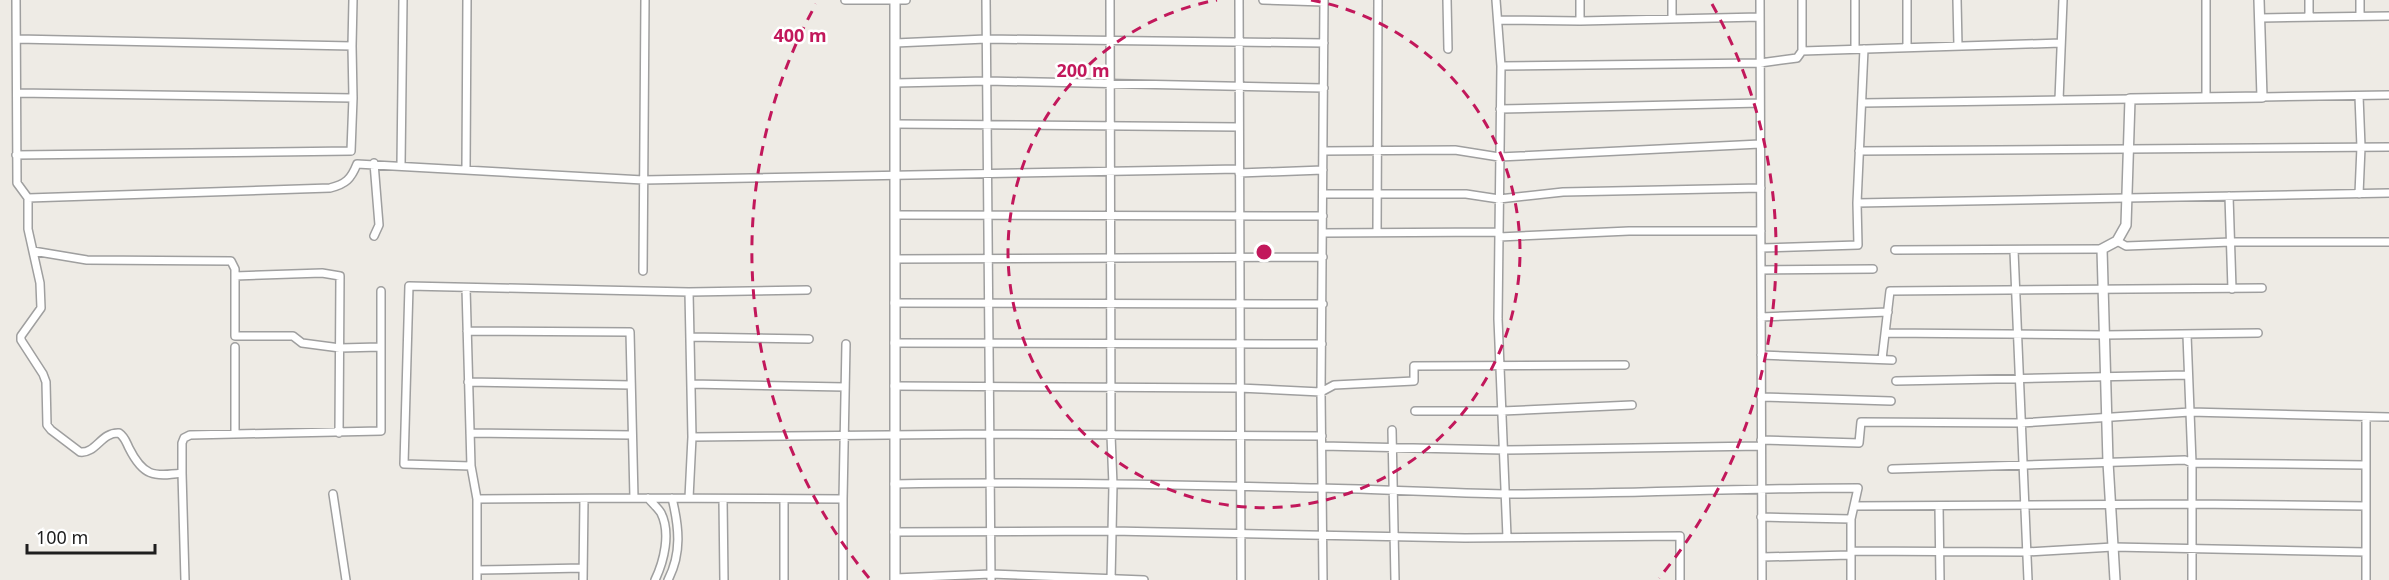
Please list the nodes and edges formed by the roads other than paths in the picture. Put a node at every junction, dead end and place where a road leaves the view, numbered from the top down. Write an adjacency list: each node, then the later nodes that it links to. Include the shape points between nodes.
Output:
1 (16, 0): 37 (street)
2 (353, 0): 44 (street)
3 (403, 0): 85 (street)
4 (467, 0): 86 (street)
5 (645, 0): 92 (street)
6 (845, 0): 7 (street)
7 (895, 0): 8 (street); 41 (street)
8 (906, 0)
9 (986, 0): 38 (street)
10 (1110, 0): 39 (street)
11 (1239, 0): 40 (street)
12 (1263, 0): 28 (street)
13 (1378, 0): 79 (street)
14 (1447, 0): 47 (street)
15 (1496, 0): 35 (street)
16 (1580, 0): 36 (street)
17 (1672, 0): 33 (street)
18 (1760, 0): 31 (street)
19 (1802, 0): 50 (street)
20 (1855, 0): 48 (street)
21 (1907, 0): 46 (street)
22 (1957, 0): 45 (street)
23 (2063, 0): 43 (street)
24 (2206, 0): 63 (street)
25 (2259, 0): 34 (street)
26 (2308, 0): 32 (street)
27 (2360, 0): 29 (street)
28 (1324, 1): 42 (street)
29 (2360, 16): 30 (street); 32 (street)
30 (2389, 16)
31 (1760, 17): 33 (street); 51 (street)
32 (2309, 17): 34 (street)
33 (1672, 18): 36 (street)
34 (2260, 18): 61 (street)
35 (1499, 20): 36 (street); 52 (street)
36 (1580, 21)
37 (17, 39): 44 (street); 58 (street)
38 (986, 39): 39 (street); 41 (street); 53 (street)
39 (1110, 40): 40 (street); 55 (street)
40 (1238, 42): 42 (street); 56 (street)
41 (895, 43): 54 (street)
42 (1324, 43): 57 (street)
43 (2061, 43): 45 (street); 65 (street)
44 (352, 46): 62 (street)
45 (1958, 46): 46 (street)
46 (1907, 47): 49 (street)
47 (1448, 49)
48 (1856, 49): 49 (street); 50 (street)
49 (1864, 49): 67 (street)
50 (1802, 51): 51 (street, via 1797,58)
51 (1760, 63): 52 (street); 66 (street)
52 (1501, 66): 68 (street)
53 (987, 81): 54 (street); 55 (street); 70 (street)
54 (895, 83): 69 (street)
55 (1110, 84): 56 (street); 71 (street)
56 (1238, 87): 57 (street); 72 (street)
57 (1323, 88): 78 (street)
58 (17, 93): 62 (street); 81 (street)
59 (2389, 95): 60 (street)
60 (2359, 96): 61 (street); 74 (street)
61 (2262, 97): 63 (street)
62 (353, 98): 77 (street)
63 (2206, 98): 64 (street)
64 (2130, 99): 65 (street); 76 (street)
65 (2059, 100): 67 (street)
66 (1760, 103): 68 (street); 73 (street)
67 (1862, 103): 80 (street)
68 (1500, 109): 82 (street)
69 (895, 124): 70 (street); 91 (street)
70 (987, 124): 71 (street); 90 (street)
71 (1110, 126): 72 (street); 88 (street)
72 (1239, 127): 89 (street)
73 (1761, 144): 82 (street); 93 (street)
74 (2361, 147): 75 (street); 76 (street); 97 (street)
75 (2389, 147)
76 (2128, 150): 80 (street); 100 (street)
77 (351, 151): 81 (street); 84 (street)
78 (1323, 151): 79 (street); 87 (street)
79 (1377, 151): 82 (street, via 1455,150); 94 (street)
80 (1859, 151): 102 (street)
81 (16, 155): 99 (street, via 16,183)
82 (1499, 157): 101 (street)
83 (374, 163): 84 (street); 85 (street); 112 (street, via 380,225)
84 (357, 164): 99 (street, via 352,178 330,188)
85 (401, 165): 86 (street)
86 (465, 168): 92 (street)
87 (1323, 170): 89 (street); 96 (street)
88 (1110, 171): 89 (street); 90 (street); 105 (street)
89 (1239, 171): 106 (street)
90 (987, 172): 91 (street); 104 (street)
91 (895, 175): 92 (street); 103 (street)
92 (643, 180): 128 (street)
93 (1761, 188): 101 (street, via 1563,192); 108 (street)
94 (1377, 193): 96 (street); 101 (street, via 1466,194); 109 (street)
95 (2389, 193): 97 (street)
96 (1323, 194): 107 (street)
97 (2359, 194): 98 (street)
98 (2229, 196): 100 (street); 114 (street)
99 (28, 198): 119 (street)
100 (2127, 198): 102 (street); 113 (street, via 2126,225)
101 (1499, 199): 111 (street)
102 (1857, 203): 116 (street, via 1858,245)
103 (895, 215): 104 (street); 125 (street)
104 (988, 215): 105 (street); 122 (street)
105 (1110, 216): 106 (street); 123 (street)
106 (1239, 216): 107 (street); 124 (street)
107 (1323, 216): 110 (street)
108 (1761, 231): 111 (street); 116 (street)
109 (1377, 232): 110 (street); 111 (street)
110 (1323, 233): 121 (street)
111 (1499, 234): 165 (street)
112 (375, 236)
113 (2117, 241): 114 (street, via 2126,246); 117 (street)
114 (2230, 242): 115 (street); 132 (street)
115 (2389, 242)
116 (1761, 248): 127 (street)
117 (2102, 249): 120 (street); 135 (street)
118 (1895, 250): 120 (street)
119 (33, 251): 129 (street, via 87,260 231,261); 212 (street, via 41,308 21,340 46,382 47,424 51,430 80,452 90,450 107,435 119,433 144,470 156,475)
120 (2014, 251): 134 (street)
121 (1323, 257): 124 (street); 142 (street)
122 (988, 258): 123 (street); 125 (street); 139 (street)
123 (1110, 258): 124 (street); 140 (street)
124 (1239, 258): 141 (street)
125 (895, 259): 138 (street)
126 (1873, 269): 127 (street)
127 (1761, 270): 144 (street)
128 (642, 271)
129 (235, 276): 161 (street, via 235,336 293,336 302,344); 161 (street, via 340,276)
130 (466, 288): 137 (street); 145 (street); 210 (street, via 409,286 404,464)
131 (2262, 288): 132 (street)
132 (2232, 289): 135 (street)
133 (807, 290): 137 (street)
134 (2016, 290): 135 (street); 143 (street, via 1890,291); 148 (street)
135 (2103, 290): 149 (street)
136 (381, 291): 160 (street)
137 (689, 292): 151 (street)
138 (894, 303): 139 (street); 154 (street)
139 (988, 303): 140 (street); 153 (street)
140 (1110, 304): 141 (street); 156 (street)
141 (1239, 304): 142 (street); 157 (street)
142 (1323, 304): 158 (street)
143 (1888, 312): 144 (street); 146 (street)
144 (1761, 317): 162 (street)
145 (467, 331): 171 (street); 173 (street, via 630,332)
146 (1886, 333): 148 (street); 163 (street)
147 (2258, 333): 150 (street)
148 (2017, 334): 149 (street); 168 (street)
149 (2104, 335): 150 (street); 169 (street)
150 (2187, 335): 167 (street)
151 (690, 337): 152 (street); 172 (street)
152 (809, 339)
153 (989, 342): 154 (street); 156 (street); 175 (street)
154 (894, 343): 174 (street)
155 (846, 344): 176 (street)
156 (1111, 344): 157 (street); 177 (street)
157 (1239, 344): 158 (street); 178 (street)
158 (1322, 344): 179 (street)
159 (236, 346): 193 (street)
160 (380, 347): 161 (street); 191 (street, via 381,431)
161 (340, 348): 191 (street)
162 (1761, 355): 163 (street); 180 (street)
163 (1882, 359): 164 (street)
164 (1892, 360)
165 (1500, 364): 166 (street); 179 (street, via 1414,366 1414,381 1334,385); 184 (street)
166 (1625, 365)
167 (2187, 375): 169 (street); 185 (street)
168 (2019, 378): 169 (street); 170 (street); 189 (street)
169 (2105, 378): 186 (street)
170 (1896, 381)
171 (468, 382): 173 (street); 192 (street)
172 (691, 384): 176 (street); 201 (street)
173 (631, 385): 196 (street)
174 (894, 386): 175 (street); 194 (street)
175 (989, 386): 177 (street); 195 (street)
176 (845, 387): 197 (street)
177 (1111, 388): 178 (street); 198 (street)
178 (1239, 388): 179 (street); 199 (street)
179 (1322, 392): 200 (street)
180 (1761, 398): 181 (street); 202 (street)
181 (1891, 401)
182 (1632, 405): 184 (street)
183 (1415, 411): 184 (street)
184 (1502, 411): 205 (street)
185 (2190, 412): 186 (street); 187 (street); 207 (street)
186 (2108, 417): 189 (street); 206 (street)
187 (2366, 417): 188 (street); 209 (street)
188 (2389, 417)
189 (2021, 423): 202 (street, via 1861,422 1859,442); 208 (street)
190 (1392, 430): 204 (street)
191 (339, 433): 193 (street)
192 (470, 433): 196 (street); 210 (street)
193 (235, 434): 212 (street, via 184,438)
194 (894, 434): 195 (street); 197 (street); 214 (street)
195 (989, 434): 198 (street); 213 (street)
196 (632, 435): 223 (street)
197 (844, 435): 201 (street); 230 (street)
198 (1111, 435): 199 (street); 215 (street)
199 (1239, 436): 200 (street); 216 (street)
200 (1322, 436): 203 (street)
201 (692, 437): 226 (street)
202 (1761, 443): 205 (street); 218 (street)
203 (1322, 446): 204 (street); 217 (street)
204 (1392, 448): 205 (street); 219 (street)
205 (1504, 450): 221 (street)
206 (2108, 462): 207 (street); 208 (street); 233 (street)
207 (2192, 463): 209 (street); 231 (street)
208 (2024, 465): 211 (street); 232 (street)
209 (2365, 465): 236 (street)
210 (471, 466): 227 (street)
211 (1892, 469)
212 (182, 473): 257 (street)
213 (990, 482): 214 (street); 215 (street); 239 (street)
214 (894, 484): 241 (street)
215 (1113, 485): 216 (street); 240 (street)
216 (1239, 487): 217 (street); 242 (street)
217 (1322, 488): 219 (street); 243 (street)
218 (1761, 488): 221 (street); 234 (street, via 1858,488); 237 (street)
219 (1395, 492): 221 (street); 244 (street)
220 (333, 494): 258 (street)
221 (1505, 494): 245 (street)
222 (584, 498): 223 (street); 227 (street); 253 (street)
223 (634, 498): 224 (street)
224 (648, 498): 225 (street); 261 (street, via 660,512 666,531)
225 (672, 498): 226 (street); 262 (street, via 678,550)
226 (689, 498): 228 (street)
227 (477, 499): 254 (street)
228 (723, 499): 229 (street); 263 (street)
229 (784, 499): 230 (street); 264 (street)
230 (843, 499): 265 (street)
231 (2191, 504): 233 (street); 236 (street); 247 (street)
232 (2025, 505): 233 (street); 235 (street); 249 (street)
233 (2111, 505): 246 (street)
234 (1854, 506): 235 (street); 238 (street)
235 (1939, 506): 248 (street)
236 (2366, 506): 250 (street)
237 (1761, 517): 238 (street); 252 (street)
238 (1851, 519): 251 (street)
239 (991, 531): 240 (street); 241 (street); 255 (street)
240 (1112, 531): 242 (street); 266 (street)
241 (894, 532): 256 (street)
242 (1240, 534): 243 (street); 268 (street)
243 (1322, 535): 244 (street); 269 (street)
244 (1395, 536): 245 (street); 270 (street)
245 (1508, 537): 271 (street, via 1680,536)
246 (2113, 547): 247 (street); 249 (street); 276 (street)
247 (2192, 549): 250 (street); 277 (street)
248 (1940, 552): 249 (street); 251 (street); 274 (street)
249 (2027, 552): 275 (street)
250 (2366, 552): 278 (street)
251 (1851, 553): 252 (street); 273 (street)
252 (1762, 557): 272 (street)
253 (583, 568): 254 (street); 260 (street)
254 (477, 570): 259 (street)
255 (991, 577): 256 (street); 266 (street)
256 (895, 579)
257 (185, 580)
258 (346, 580)
259 (477, 580)
260 (583, 580)
261 (655, 580)
262 (668, 580)
263 (724, 580)
264 (784, 580)
265 (843, 580)
266 (1111, 580): 267 (street)
267 (1144, 580)
268 (1241, 580)
269 (1323, 580)
270 (1395, 580)
271 (1680, 580)
272 (1762, 580)
273 (1851, 580)
274 (1940, 580)
275 (2028, 580)
276 (2115, 580)
277 (2192, 580)
278 (2366, 580)

